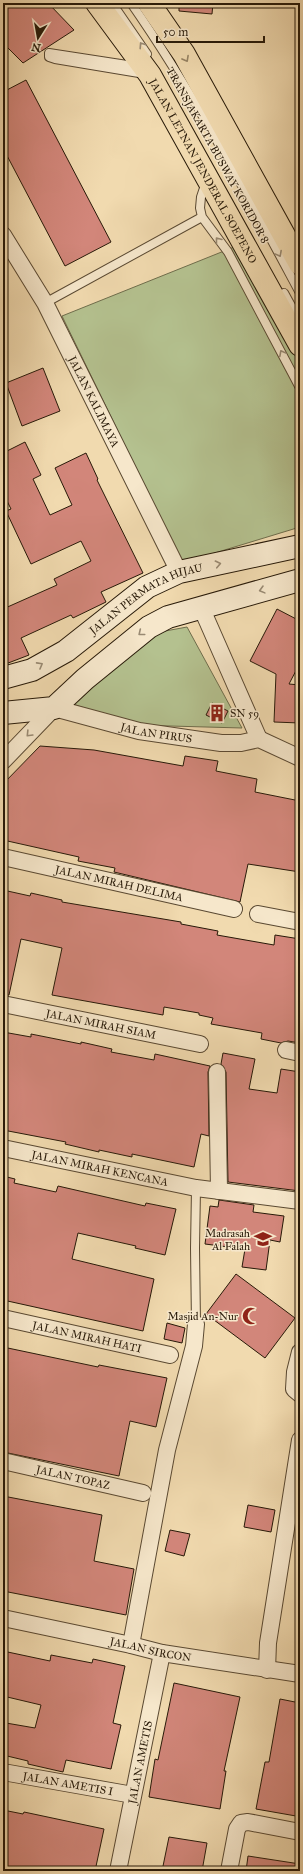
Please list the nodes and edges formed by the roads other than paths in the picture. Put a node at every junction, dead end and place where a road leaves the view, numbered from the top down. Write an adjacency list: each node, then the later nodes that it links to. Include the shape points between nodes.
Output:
1 (97, 3): 5 (main road, JALAN LETNAN JENDERAL SOEPENO)
2 (112, 3): 5 (lane, TRANSJAKARTA BUSWAY KORIDOR 8, one-way to 2)
3 (131, 3): 11 (lane, TRANSJAKARTA BUSWAY KORIDOR 8, one-way to 11, via 193,99)
4 (149, 3): 9 (main road, one-way to 9, via 184,54)
5 (150, 69): 5 (lane, via 55,59 49,57 49,53); 6 (main road, JALAN LETNAN JENDERAL SOEPENO)
6 (208, 177): 7 (lane, via 201,197); 14 (main road, JALAN LETNAN JENDERAL SOEPENO)
7 (202, 217): 12 (lane); 15 (lane, one-way to 7, via 228,252)
8 (3, 235): 12 (street, JALAN KALIMAYA)
9 (300, 264)
10 (279, 284): 13 (lane)
11 (300, 293)
12 (45, 303): 18 (street, JALAN KALIMAYA)
13 (300, 322)
14 (300, 345)
15 (296, 372): 16 (lane)
16 (300, 388)
17 (300, 546): 18 (main road, JALAN PERMATA HIJAU, one-way to 17)
18 (179, 572): 21 (main road, JALAN PERMATA HIJAU, via 148,587)
19 (300, 580): 20 (main road, one-way to 20)
20 (201, 607): 23 (main road, one-way to 23, via 168,616 149,627); 26 (street)
21 (66, 651): 22 (main road, JALAN PERMATA HIJAU, one-way to 21, via 32,670); 23 (main road, via 78,663)
22 (3, 678)
23 (85, 679): 24 (main road)
24 (54, 708): 25 (main road); 26 (street, JALAN PIRUS, via 127,728 192,739 221,743); 28 (street, one-way to 28)
25 (3, 713)
26 (259, 739): 27 (street)
27 (300, 758)
28 (3, 761)
29 (3, 857): 30 (street, JALAN MIRAH DELIMA)
30 (234, 909)
31 (258, 914): 32 (street)
32 (300, 922)
33 (3, 1004): 34 (street, JALAN MIRAH SIAM)
34 (200, 1044)
35 (217, 1072): 38 (street)
36 (3, 1148): 37 (street, JALAN MIRAH KENCANA)
37 (196, 1188): 38 (street, JALAN MIRAH KENCANA); 41 (lane)
38 (219, 1191): 39 (street, JALAN MIRAH KENCANA)
39 (300, 1200)
40 (3, 1318): 43 (street, JALAN MIRAH HATI)
41 (196, 1324): 49 (street, via 194,1346 166,1458)
42 (300, 1352): 44 (street, via 294,1389)
43 (170, 1355)
44 (300, 1394)
45 (300, 1440): 51 (street, via 268,1643)
46 (3, 1461): 47 (street, JALAN TOPAZ)
47 (143, 1492)
48 (3, 1618): 49 (street, JALAN SIRCON)
49 (131, 1645): 50 (street, JALAN SIRCON)
50 (162, 1653): 51 (street, JALAN SIRCON); 54 (street, JALAN AMETIS)
51 (268, 1670): 52 (street, JALAN SIRCON)
52 (300, 1674)
53 (3, 1772): 54 (street, JALAN AMETIS I)
54 (133, 1796): 56 (street, JALAN AMETIS)
55 (300, 1832): 57 (street, via 248,1822 241,1823 237,1829)
56 (118, 1871)
57 (229, 1871)

